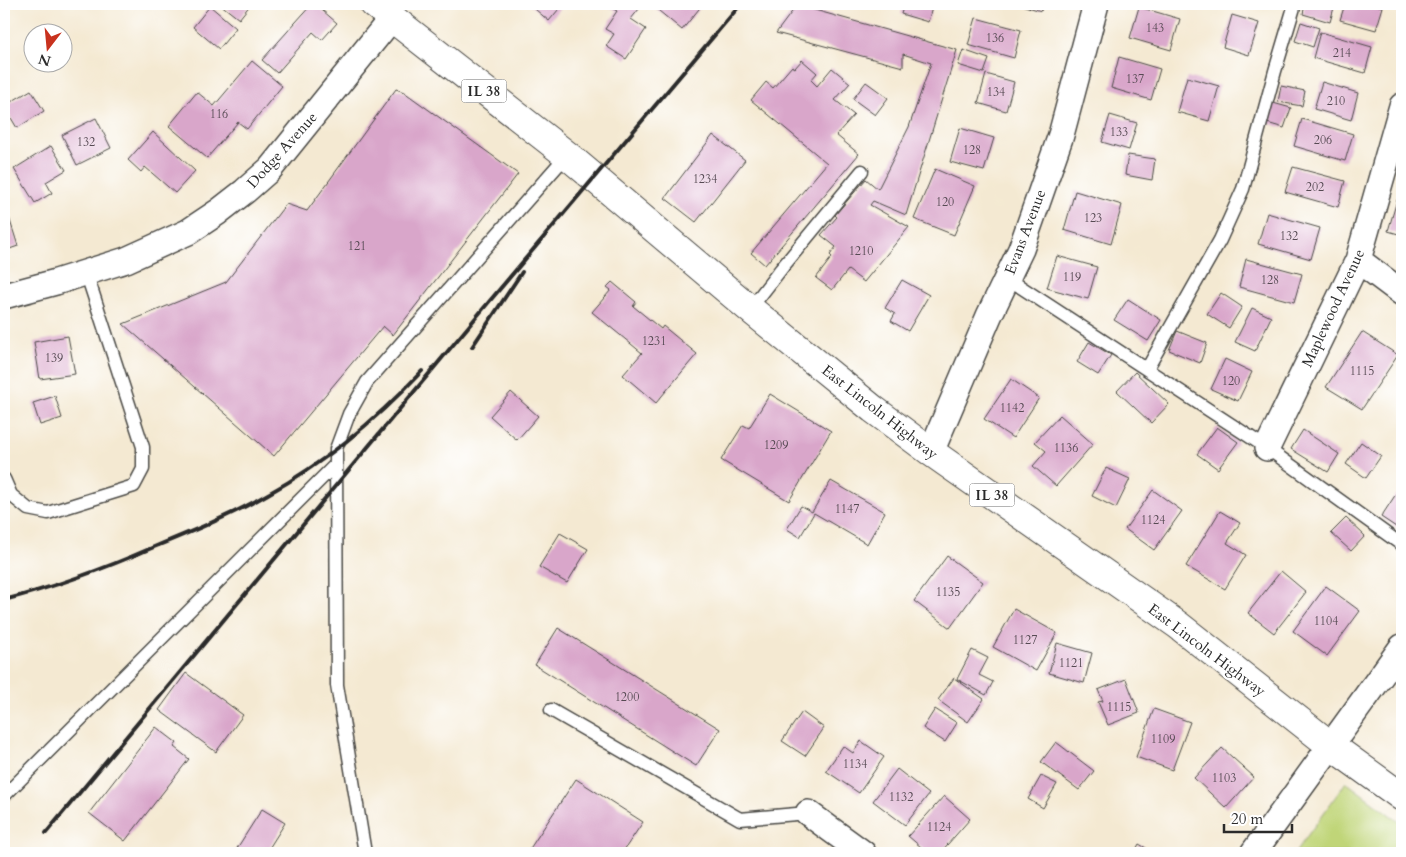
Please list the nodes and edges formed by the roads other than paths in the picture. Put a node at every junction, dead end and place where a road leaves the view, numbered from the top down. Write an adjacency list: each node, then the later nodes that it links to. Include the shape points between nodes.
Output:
1 (1096, 4): 9 (street, Evans Avenue, via 1062,135 1021,249)
2 (1295, 4): 13 (lane, via 1243,189 1220,240)
3 (382, 9): 5 (main road, East Lincoln Highway / IL 38); 8 (street, Dodge Avenue, via 270,169 188,232 126,260)
4 (1402, 106): 7 (street, Maplewood Avenue)
5 (567, 155): 12 (main road, East Lincoln Highway / IL 38); 16 (lane, via 367,382 349,414 336,449)
6 (862, 171): 12 (lane)
7 (1358, 260): 10 (street); 14 (street, Maplewood Avenue)
8 (86, 272): 11 (street, Dodge Avenue); 17 (lane, via 143,448 143,469 134,486 48,513 28,509 11,495)
9 (1007, 278): 13 (lane); 15 (street, Evans Avenue)
10 (1402, 292)
11 (4, 296)
12 (750, 309): 15 (main road, East Lincoln Highway / IL 38)
13 (1147, 369): 14 (lane)
14 (1267, 448): 18 (lane)
15 (931, 452): 21 (main road, East Lincoln Highway / IL 38, via 1178,625)
16 (336, 466): 22 (lane); 25 (lane, via 337,685)
17 (4, 479)
18 (1402, 545)
19 (1402, 647): 21 (street)
20 (551, 710): 24 (lane, via 740,819)
21 (1330, 745): 23 (main road, East Lincoln Highway / IL 38); 27 (street)
22 (4, 796)
23 (1402, 797)
24 (808, 813): 26 (street)
25 (365, 853)
26 (863, 853)
27 (1253, 853)

